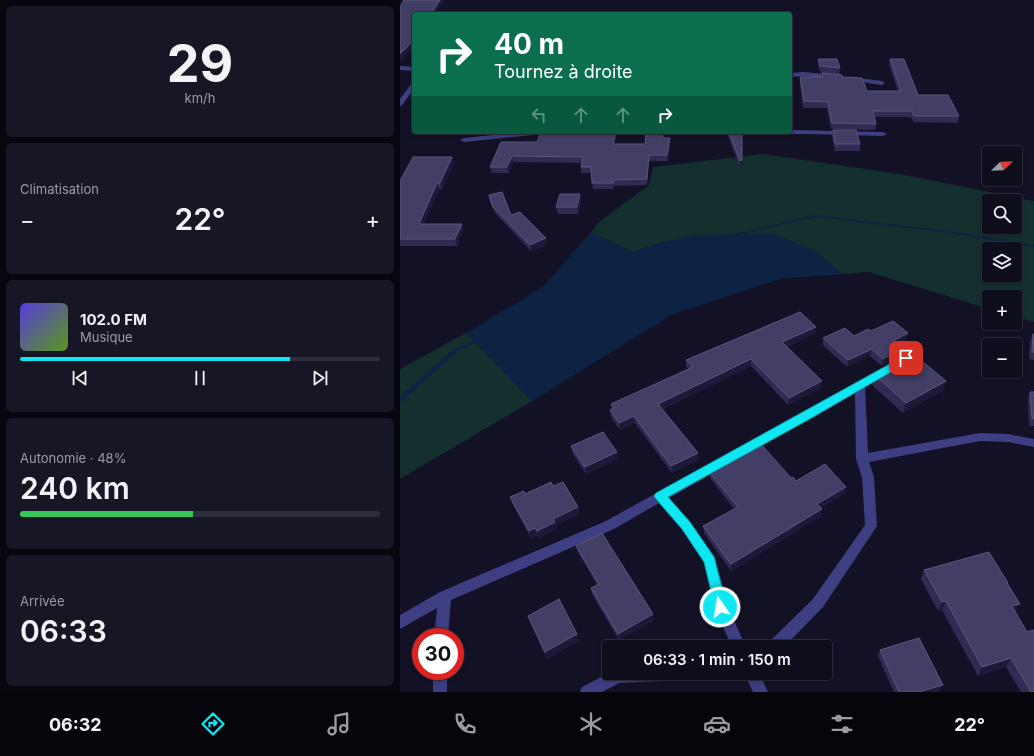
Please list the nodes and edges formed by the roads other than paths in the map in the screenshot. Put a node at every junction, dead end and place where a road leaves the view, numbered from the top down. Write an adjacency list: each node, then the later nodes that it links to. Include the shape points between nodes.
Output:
1 (400, 68): 2 (street)
2 (412, 69)
3 (792, 75): 4 (street, via 842,77)
4 (882, 83)
5 (412, 87): 6 (street)
6 (400, 104)
7 (792, 133): 9 (street)
8 (516, 134): 10 (street)
9 (883, 134)
10 (464, 140)
11 (893, 366): 12 (street)
12 (860, 385): 14 (street); 15 (street)
13 (1034, 443): 14 (street, via 1008,438 980,437)
14 (862, 459): 20 (street, via 868,477 871,526 818,603)
15 (660, 496): 16 (street, via 610,525); 19 (street, via 686,526 710,561 720,607)
16 (445, 596): 17 (street); 18 (street)
17 (400, 622)
18 (442, 628)
19 (736, 640)
20 (781, 640)
21 (440, 680): 24 (street)
22 (610, 680): 25 (street)
23 (755, 680): 26 (street)
24 (440, 692)
25 (587, 692)
26 (761, 692)

